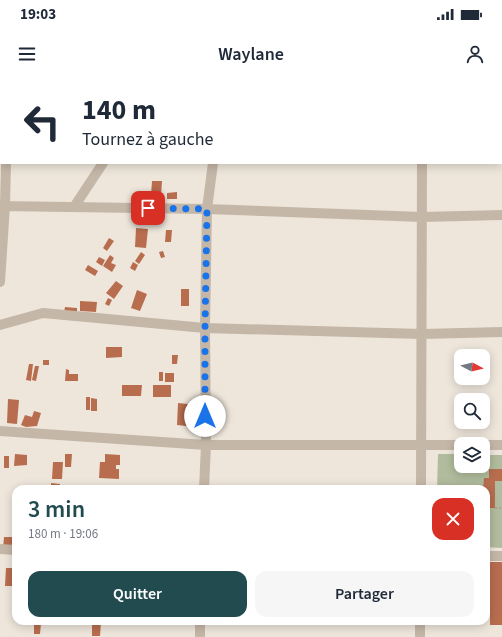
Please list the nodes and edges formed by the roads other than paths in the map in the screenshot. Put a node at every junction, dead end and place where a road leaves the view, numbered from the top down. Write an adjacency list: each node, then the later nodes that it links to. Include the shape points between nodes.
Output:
1 (6, 164): 5 (street)
2 (102, 164): 6 (street)
3 (213, 164): 7 (street)
4 (422, 164): 9 (street)
5 (2, 206): 6 (street); 10 (street)
6 (74, 207): 7 (street)
7 (207, 209): 9 (street); 12 (street)
8 (502, 215): 9 (street)
9 (422, 217): 14 (street)
10 (0, 282)
11 (0, 325): 12 (street, via 43,313)
12 (205, 328): 14 (street); 16 (street)
13 (502, 332): 14 (street)
14 (422, 334): 20 (street)
15 (0, 431): 16 (street)
16 (206, 445): 20 (street); 21 (street)
17 (454, 445): 20 (street)
18 (490, 445): 19 (street)
19 (502, 445)
20 (420, 446): 22 (street)
21 (204, 485)
22 (420, 485)
23 (0, 549): 24 (street)
24 (12, 550)
25 (490, 556): 26 (street)
26 (502, 556)
27 (200, 625): 29 (street)
28 (420, 625): 30 (street)
29 (200, 637)
30 (420, 637)

